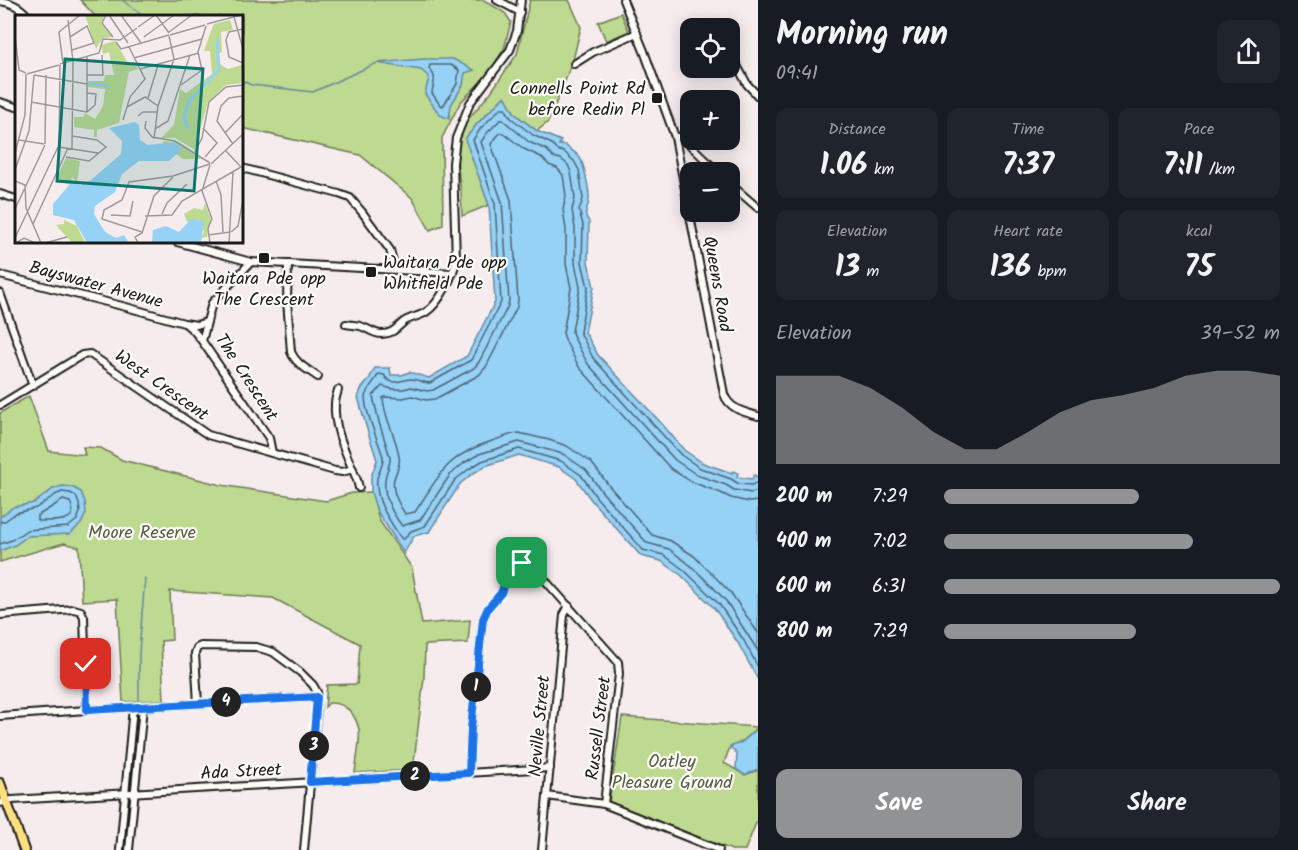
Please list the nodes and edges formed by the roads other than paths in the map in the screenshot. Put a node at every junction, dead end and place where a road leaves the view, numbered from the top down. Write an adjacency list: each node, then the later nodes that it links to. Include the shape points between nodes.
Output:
1 (497, 0): 5 (street)
2 (522, 0): 5 (street)
3 (623, 0): 7 (street, Queens Road)
4 (0, 1): 6 (street, via 20,7)
5 (520, 12): 24 (street, via 510,50 470,103 456,138)
6 (27, 15)
7 (637, 33): 8 (street); 13 (street, Queens Road)
8 (574, 64)
9 (740, 72): 10 (street)
10 (758, 96)
11 (0, 102): 12 (street)
12 (15, 106)
13 (675, 137): 14 (street, via 683,138); 35 (street, Queens Road, via 724,394 734,408)
14 (708, 162)
15 (243, 168): 23 (street, via 350,198 390,250)
16 (740, 192): 19 (street)
17 (0, 195): 18 (street)
18 (15, 199)
19 (758, 208)
20 (181, 243): 21 (street)
21 (251, 262): 22 (street); 27 (street, The Crescent, via 212,303)
22 (288, 264): 23 (street); 31 (street, via 291,351 300,365)
23 (395, 269): 24 (street)
24 (453, 273): 29 (street, via 431,308 393,333 374,333)
25 (0, 275): 28 (street, Bayswater Avenue)
26 (0, 293): 32 (street)
27 (206, 322): 28 (street, Bayswater Avenue); 30 (street, The Crescent)
28 (184, 323): 30 (street, Bayswater Avenue)
29 (346, 324)
30 (202, 341): 36 (street, The Crescent, via 269,438)
31 (318, 377)
32 (33, 386): 34 (street, West Crescent); 36 (street, West Crescent, via 82,355 90,354 208,435)
33 (338, 390): 37 (street, via 334,402 336,418)
34 (0, 405)
35 (758, 416)
36 (272, 453): 37 (street, West Crescent, via 335,471)
37 (353, 469): 38 (street)
38 (359, 488)
39 (569, 606): 47 (street, Neville Street, via 564,615); 48 (street, Russell Street, via 533,567 522,563 507,573 501,593 488,608 482,625); 55 (street, Russell Street, via 619,666)
40 (0, 615): 45 (street, via 57,609 81,611)
41 (317, 697): 42 (street); 42 (street, via 315,687 300,672 270,650 203,646 195,653); 49 (street)
42 (198, 704): 44 (street)
43 (133, 707): 44 (street); 45 (street); 52 (street)
44 (142, 707): 51 (street)
45 (87, 710): 46 (street)
46 (0, 716)
47 (550, 768): 48 (street, Ada Street); 53 (street, Neville Street)
48 (469, 773): 49 (street, Ada Street)
49 (310, 782): 51 (street, Ada Street); 59 (street)
50 (0, 783): 54 (main road)
51 (135, 792): 52 (street, Ada Street); 58 (street)
52 (125, 793): 54 (street, Ada Street); 57 (street)
53 (547, 796): 55 (street); 60 (street, Neville Street)
54 (3, 802): 56 (main road)
55 (604, 804): 61 (street)
56 (24, 850)
57 (120, 850)
58 (129, 850)
59 (304, 850)
60 (542, 850)
61 (719, 850)

